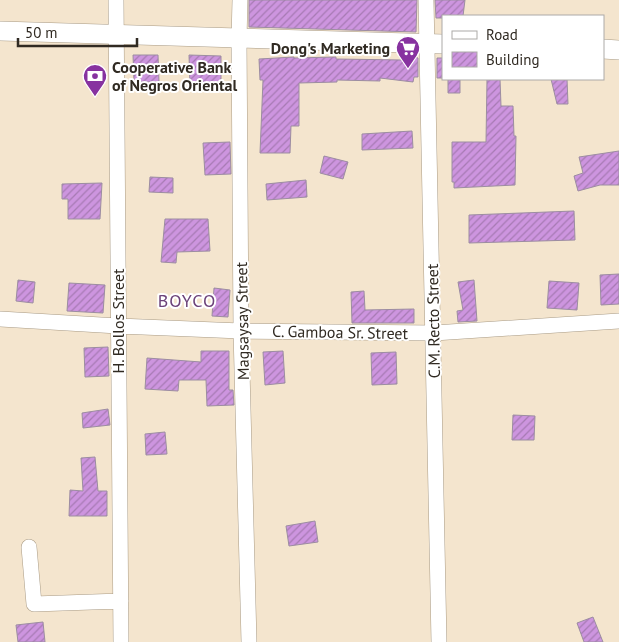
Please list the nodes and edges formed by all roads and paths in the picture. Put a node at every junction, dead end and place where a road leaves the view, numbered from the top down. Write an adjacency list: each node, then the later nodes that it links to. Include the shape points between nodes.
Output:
1 (116, 0): 5 (street, H. Bollos Street)
2 (240, 0): 6 (street, Magsaysay Street)
3 (426, 0): 7 (street, C.M. Recto Street)
4 (0, 31): 5 (street)
5 (116, 34): 6 (street); 12 (street, H. Bollos Street)
6 (238, 39): 7 (street); 13 (street, Magsaysay Street)
7 (435, 44): 14 (street, C.M. Recto Street)
8 (604, 49): 9 (street)
9 (619, 50)
10 (0, 319): 12 (street, C. Gamboa Sr. Street)
11 (619, 322): 14 (street, C. Gamboa Sr. Street)
12 (118, 326): 13 (street, C. Gamboa Sr. Street); 16 (street, H. Bollos Street)
13 (241, 331): 14 (street, C. Gamboa Sr. Street); 18 (street, Magsaysay Street)
14 (434, 333): 19 (street, C.M. Recto Street)
15 (30, 547): 16 (street, via 34,604)
16 (120, 601): 17 (street, H. Bollos Street)
17 (121, 642)
18 (249, 642)
19 (439, 642)

